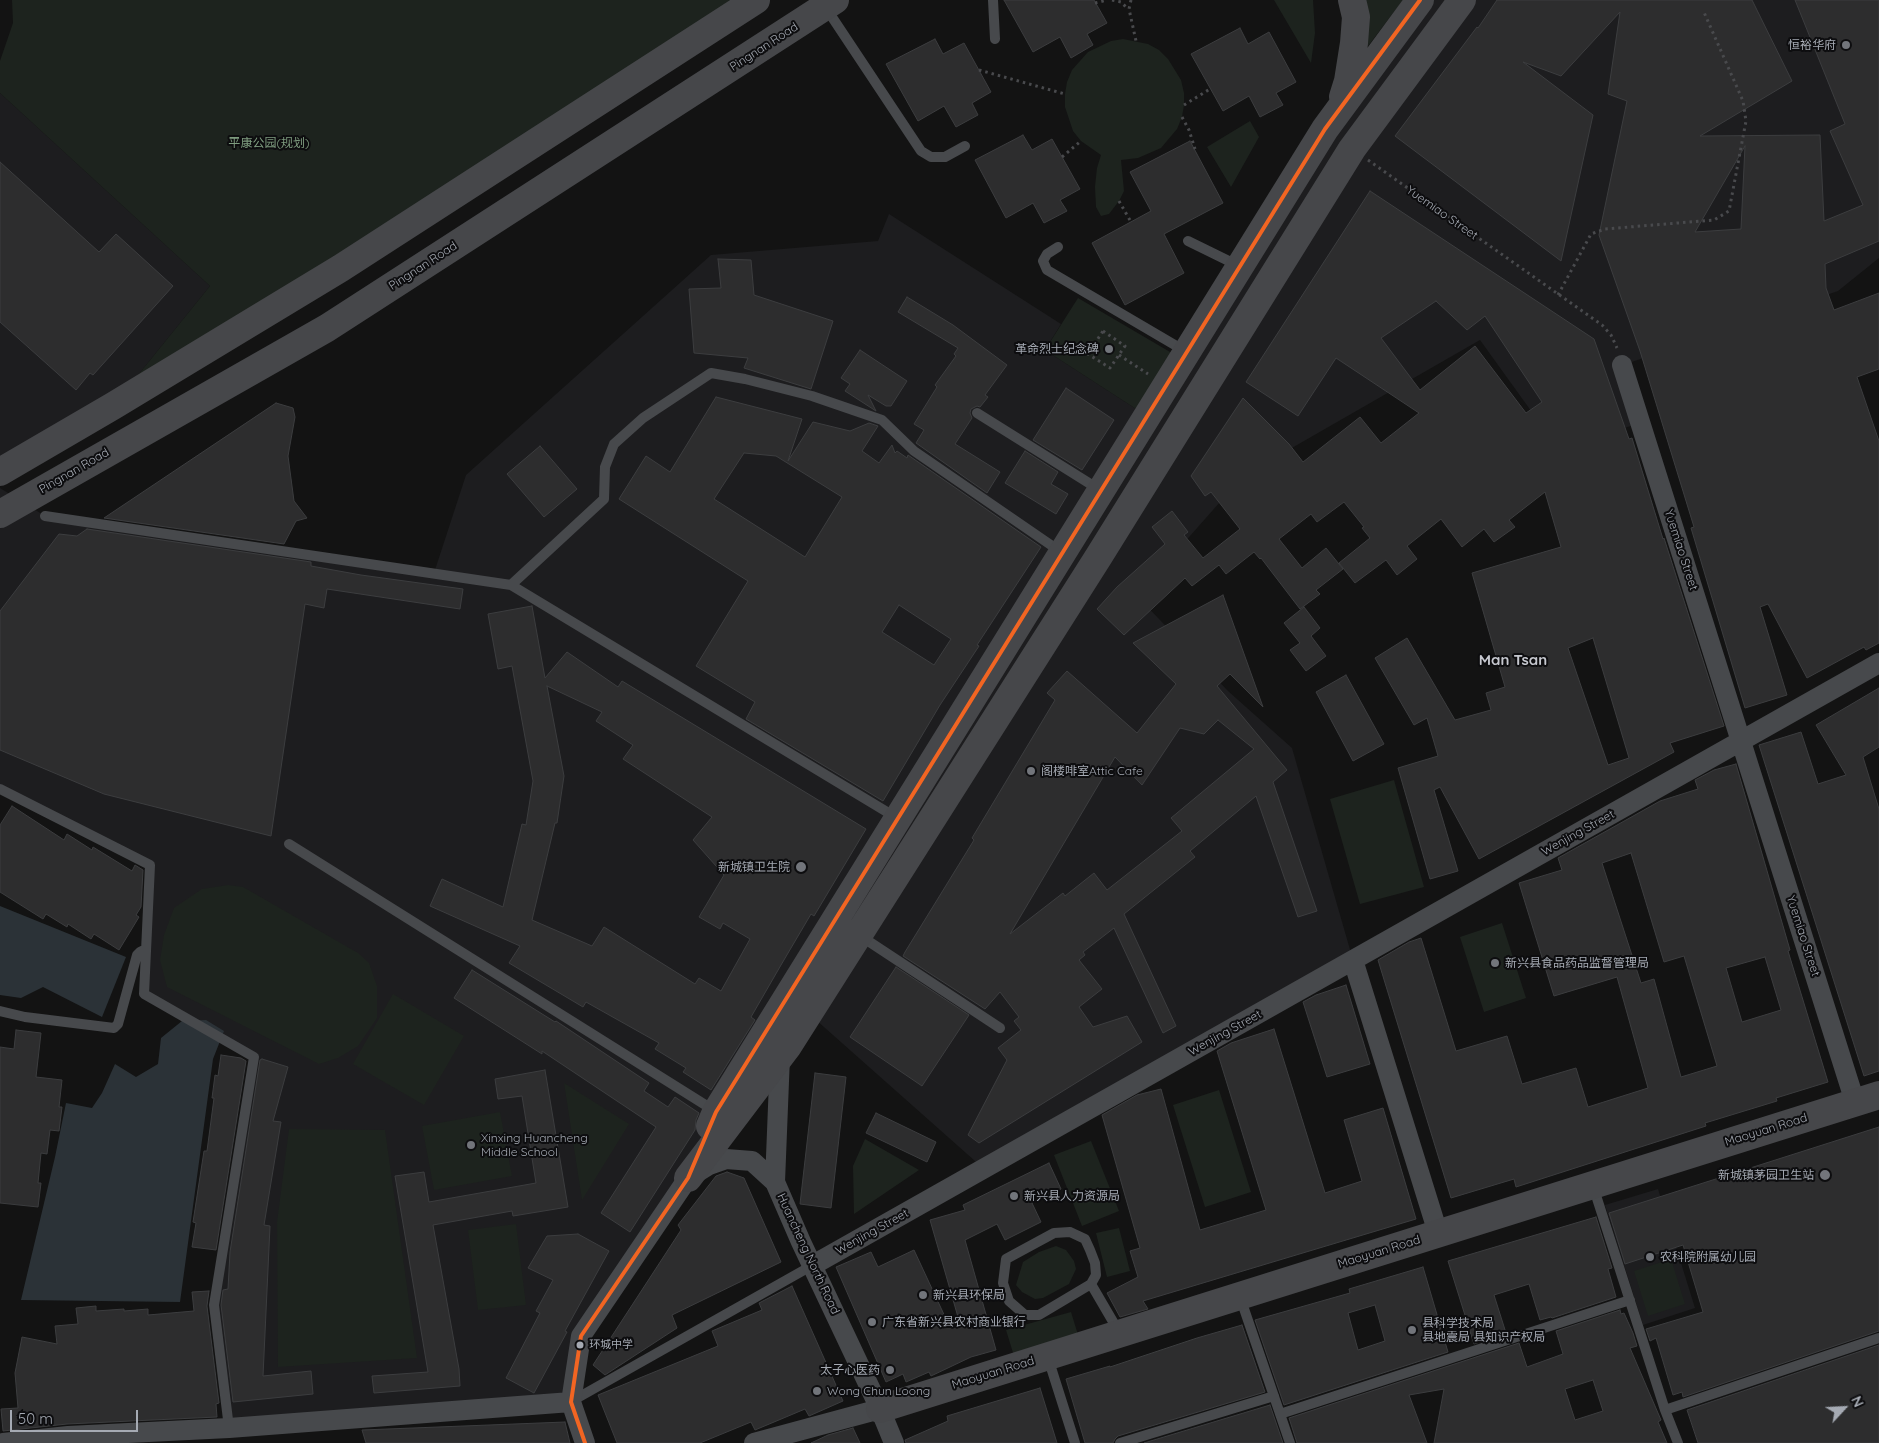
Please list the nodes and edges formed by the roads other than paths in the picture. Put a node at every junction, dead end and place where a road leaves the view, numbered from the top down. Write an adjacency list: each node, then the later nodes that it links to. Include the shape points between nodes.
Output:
1 (756, 0): 16 (main road, via 341,268)
2 (993, 0): 7 (lane)
3 (1352, 0): 8 (main road, via 1356,17 1354,43)
4 (1420, 0): 8 (main road)
5 (1454, 2): 27 (main road, via 1352,149 1099,556)
6 (830, 3): 9 (lane, via 921,151 932,157 944,157); 18 (main road, Pingnan Road, via 327,328)
7 (994, 40)
8 (1340, 108): 12 (main road)
9 (966, 146)
10 (1188, 240): 12 (lane)
11 (1058, 247): 13 (lane, via 1046,254 1043,261 1047,270)
12 (1240, 266): 13 (main road)
13 (1187, 352): 17 (main road)
14 (1622, 366): 23 (street, Yuemiao Street)
15 (977, 413): 17 (lane)
16 (0, 472)
17 (1101, 490): 20 (main road)
18 (0, 514)
19 (45, 516): 21 (lane)
20 (1062, 553): 21 (lane, via 914,451 882,420 812,396 711,373 643,418 614,444 605,467 604,499); 25 (main road)
21 (511, 585): 25 (lane)
22 (1879, 663): 23 (street, Wenjing Street)
23 (1741, 741): 29 (street, Wenjing Street); 33 (street, Yuemiao Street)
24 (0, 789): 28 (lane, via 150,865)
25 (898, 819): 30 (main road)
26 (289, 844): 34 (lane)
27 (858, 934): 32 (lane); 35 (main road, via 788,1046)
28 (146, 950): 31 (lane, via 137,955 118,1024 114,1028); 51 (lane, via 144,994 254,1057 214,1305)
29 (1353, 960): 38 (street); 39 (street, Wenjing Street)
30 (789, 996): 34 (main road); 36 (street, Huancheng North Road, via 778,1071)
31 (0, 1011)
32 (1000, 1028)
33 (1867, 1099): 37 (main road, Maoyuan Road)
34 (716, 1112): 35 (main road)
35 (688, 1178): 36 (street, via 726,1159 752,1161); 47 (street, via 581,1336)
36 (775, 1182): 39 (street, Huancheng North Road)
37 (1593, 1185): 38 (main road, Maoyuan Road); 42 (lane)
38 (1438, 1233): 41 (main road, Maoyuan Road)
39 (813, 1265): 47 (lane, Wenjing Street); 48 (street, Huancheng North Road)
40 (1091, 1284): 40 (lane, via 1039,1315 1025,1315 1009,1301 1003,1283 1006,1259 1054,1233 1070,1232 1085,1239 1090,1250 1096,1275); 43 (lane)
41 (1240, 1296): 43 (main road, Maoyuan Road); 46 (lane)
42 (1630, 1300): 49 (lane); 50 (lane)
43 (1120, 1333): 45 (main road, Maoyuan Road)
44 (1879, 1338): 49 (lane)
45 (1047, 1356): 48 (main road, Maoyuan Road); 56 (lane)
46 (1274, 1396): 50 (lane); 57 (lane)
47 (571, 1402): 51 (street); 53 (street)
48 (880, 1409): 54 (street); 55 (street, Huancheng North Road)
49 (1665, 1410): 59 (lane)
50 (1280, 1414): 58 (lane)
51 (229, 1428): 52 (street, via 68,1436)
52 (3, 1443)
53 (585, 1443)
54 (754, 1443)
55 (894, 1443)
56 (1075, 1443)
57 (1120, 1443)
58 (1290, 1443)
59 (1678, 1443)

